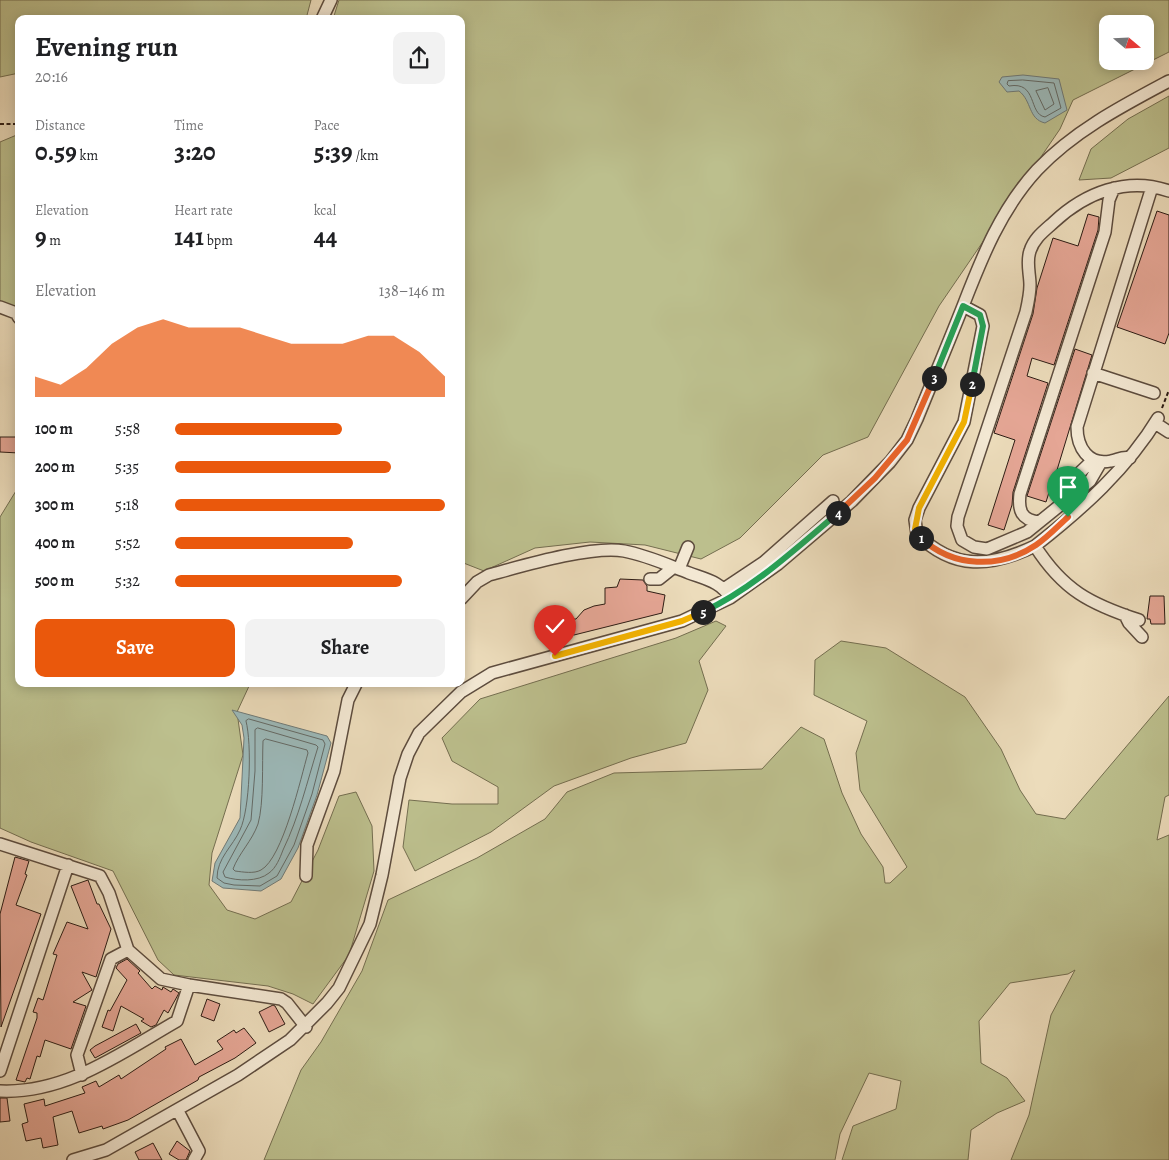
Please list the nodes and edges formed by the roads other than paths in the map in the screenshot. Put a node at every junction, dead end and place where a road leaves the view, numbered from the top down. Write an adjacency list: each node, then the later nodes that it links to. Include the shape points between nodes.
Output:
1 (331, 0): 2 (street)
2 (324, 15)
3 (1169, 81): 7 (street, via 1068,142 1037,171 996,228)
4 (1152, 187): 5 (street, via 1132,185); 6 (street); 10 (street)
5 (1114, 188): 17 (street, via 1104,232 1020,494 1022,515); 17 (street, via 1078,202 1032,244 1026,312 957,526 959,535 967,543 987,549 1027,532)
6 (1169, 191)
7 (963, 306): 18 (street, via 980,315 983,326 966,415 919,508 915,529 935,549 970,562 999,560); 24 (street, via 907,440 852,501 778,564)
8 (0, 307): 9 (street)
9 (15, 313)
10 (1093, 373): 11 (street); 14 (street, via 1077,427 1077,441 1089,458)
11 (1154, 393)
12 (1169, 432): 13 (street, via 1156,420)
13 (1130, 458): 14 (street); 18 (street)
14 (1097, 461): 15 (street); 17 (street, via 1090,481)
15 (1072, 480)
16 (833, 501): 24 (street)
17 (1038, 522)
18 (1035, 546): 26 (street, via 1061,582)
19 (688, 547): 20 (street)
20 (677, 568): 21 (street, via 659,579); 23 (street, via 625,551 594,551 489,575); 24 (street)
21 (650, 579)
22 (465, 584): 23 (street)
23 (471, 589): 25 (street)
24 (727, 593): 35 (street, via 682,621 492,673 461,692 436,714 419,733 400,778 370,924 339,988)
25 (465, 595)
26 (1125, 616): 27 (street); 28 (street)
27 (1139, 620)
28 (1142, 637)
29 (354, 687): 32 (street, via 348,700 334,771 307,845)
30 (1, 846): 31 (street)
31 (68, 865): 33 (street, via 100,876 110,893); 36 (street)
32 (306, 876)
33 (128, 950): 34 (street, via 161,979); 37 (street, via 111,959 108,967 78,1055)
34 (189, 985): 35 (street, via 281,999); 37 (street, via 177,1022)
35 (306, 1027): 39 (street, via 238,1075)
36 (0, 1071)
37 (82, 1075): 38 (street, via 56,1085)
38 (0, 1092)
39 (178, 1111): 40 (street, via 106,1150); 41 (street, via 199,1151)
40 (73, 1160)
41 (194, 1160)

